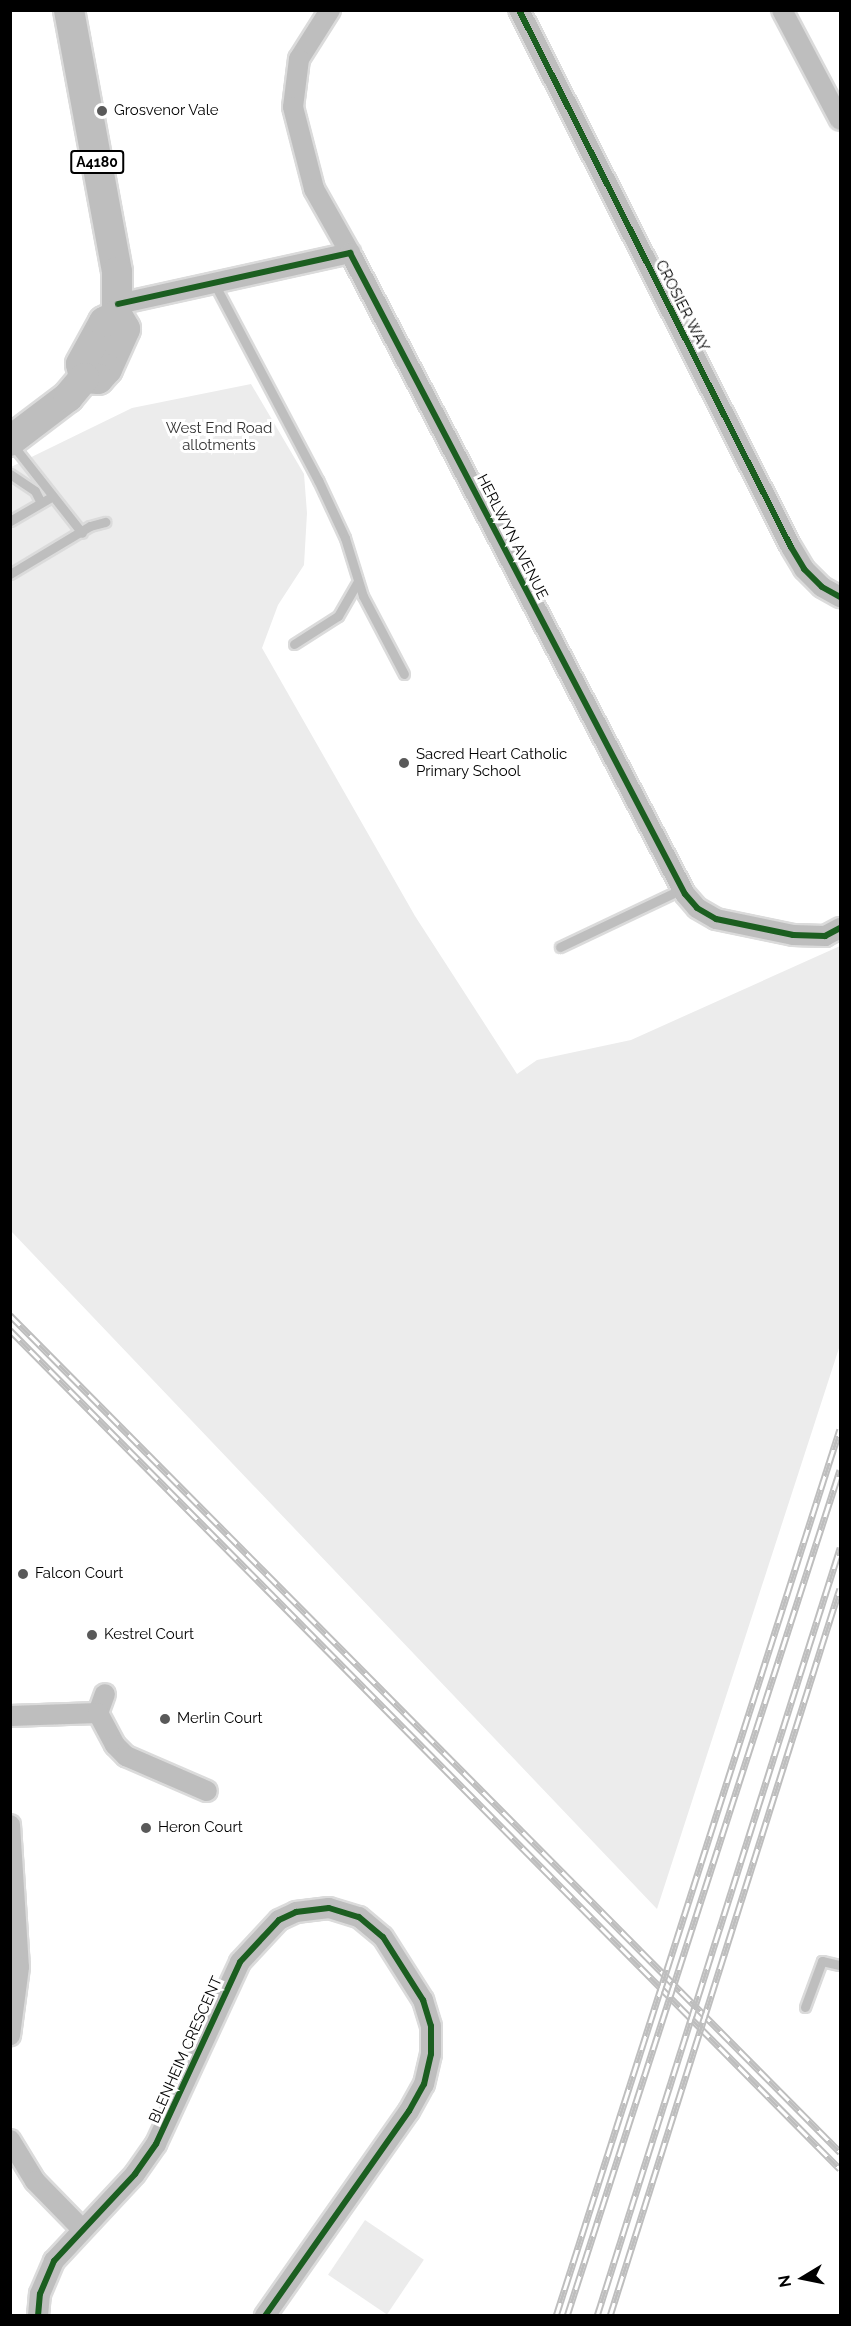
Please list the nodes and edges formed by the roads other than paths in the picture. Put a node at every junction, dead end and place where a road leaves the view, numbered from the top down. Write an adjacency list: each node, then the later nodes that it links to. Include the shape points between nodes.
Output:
1 (69, 10): 8 (main road, A4180, via 117,272)
2 (330, 10): 6 (street, HERLWYN AVENUE, via 298,59 293,107 314,189)
3 (519, 10): 18 (street, CROSIER WAY, via 791,547 810,575)
4 (782, 10): 5 (street)
5 (840, 120)
6 (350, 254): 7 (street); 21 (street, HERLWYN AVENUE)
7 (215, 285): 8 (street); 17 (lane, via 318,480 345,538)
8 (118, 309): 9 (main road, via 104,322 81,364 84,378 68,397)
9 (10, 441): 11 (lane)
10 (10, 474): 12 (lane, via 35,491)
11 (51, 497): 12 (lane); 15 (lane)
12 (41, 503): 13 (lane)
13 (10, 521)
14 (105, 522): 15 (lane)
15 (82, 533): 16 (lane)
16 (10, 574)
17 (357, 583): 19 (lane, via 338,616); 20 (lane)
18 (840, 597)
19 (294, 644)
20 (404, 674)
21 (682, 889): 22 (street, HERLWYN AVENUE, via 697,908 716,919 793,935 825,936); 23 (lane)
22 (840, 928)
23 (560, 947)
24 (105, 1694): 25 (street)
25 (98, 1713): 26 (street); 27 (street, via 115,1745 126,1756)
26 (10, 1716)
27 (207, 1791)
28 (10, 1825): 31 (street, via 19,1967)
29 (840, 1965): 30 (lane, via 822,1961)
30 (806, 2007)
31 (10, 2035)
32 (10, 2140): 33 (street, via 35,2181)
33 (81, 2228): 34 (street, BLENHEIM CRESCENT, via 45,2277); 35 (street, BLENHEIM CRESCENT, via 120,2191 156,2144 229,1981 258,1940 279,1920 296,1912 328,1908 359,1917 383,1937 423,2000 432,2040 428,2070 417,2098 390,2141)
34 (38, 2316)
35 (265, 2316)

